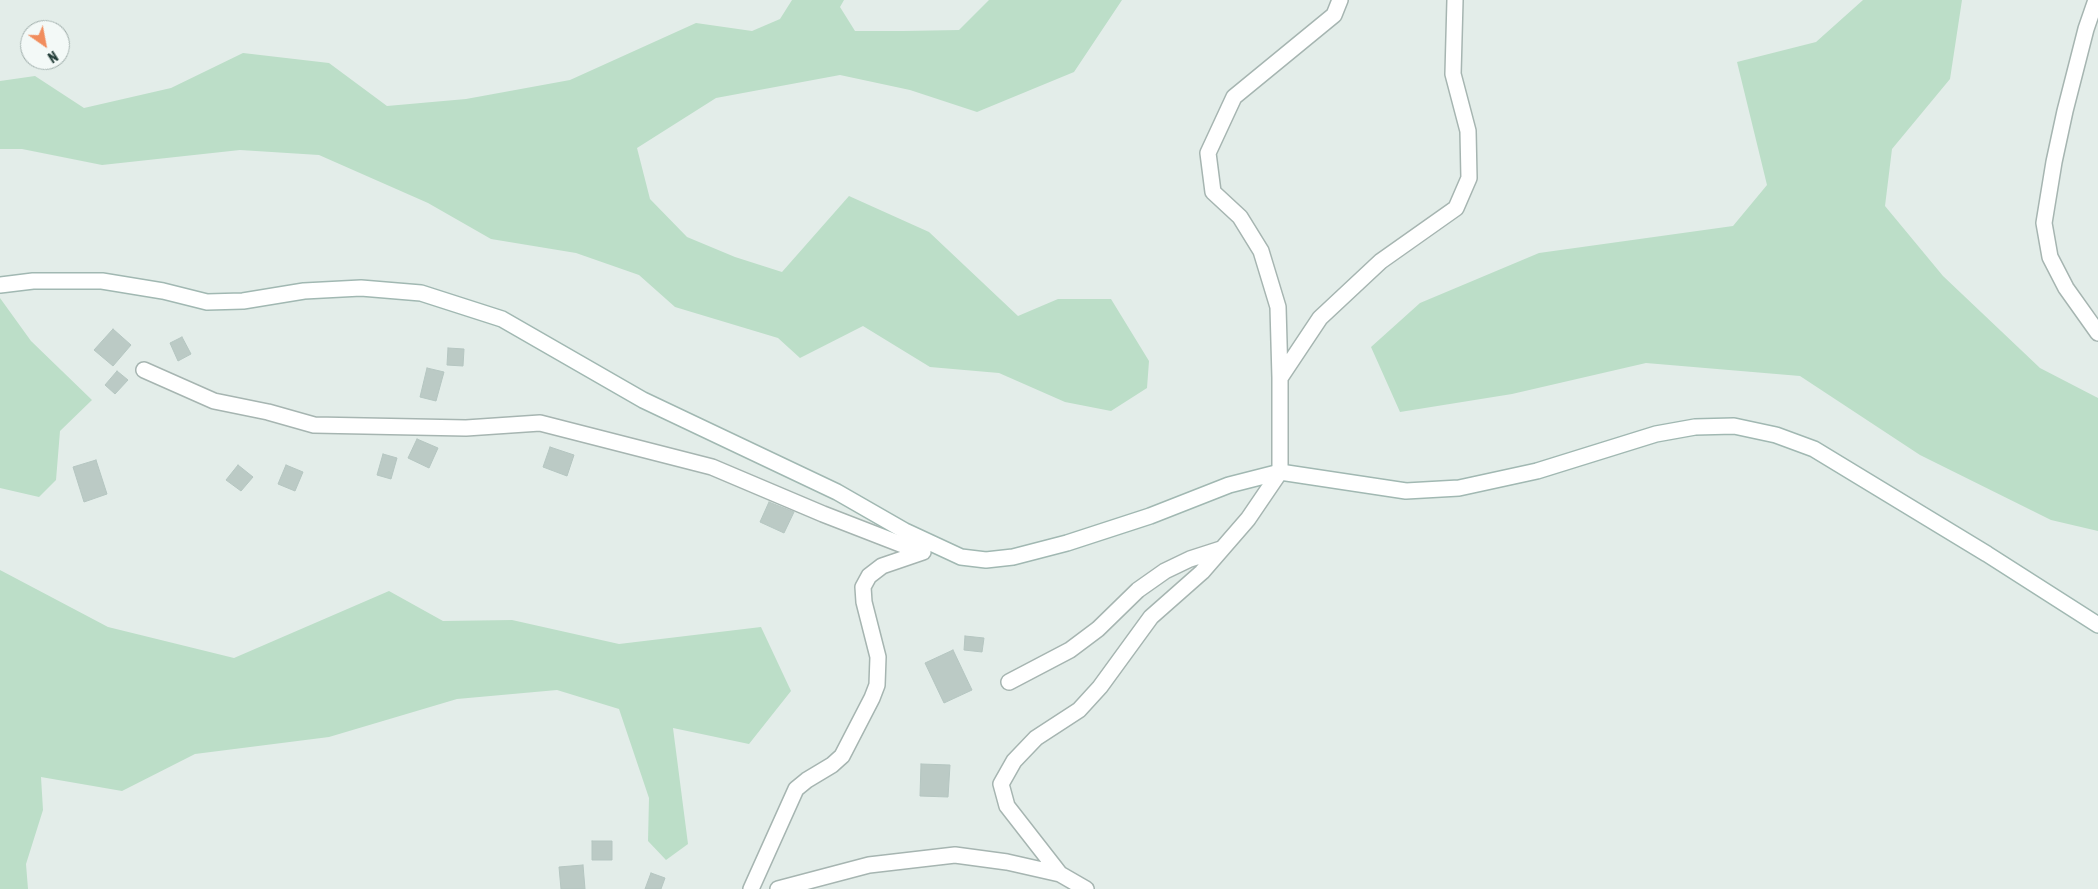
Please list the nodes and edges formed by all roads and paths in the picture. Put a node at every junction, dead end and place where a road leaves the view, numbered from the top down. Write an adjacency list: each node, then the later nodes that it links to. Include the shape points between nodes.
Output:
1 (1340, 0): 7 (street, via 1334,15 1234,97 1208,153 1213,192 1240,217 1261,251 1278,307)
2 (1455, 0): 7 (street, via 1453,74 1468,131 1469,178 1456,208 1381,261 1320,318)
3 (2096, 0): 5 (street, via 2065,111 2044,223 2050,257 2066,288)
4 (0, 285): 9 (street, via 33,281 102,281 207,302 361,288 422,293 502,319 643,400 837,492)
5 (2098, 333)
6 (144, 370): 11 (street, via 214,402 314,425 466,428 540,423 712,467)
7 (1280, 378): 8 (street)
8 (1280, 472): 9 (street, via 1229,485 1067,544 1013,557 986,560 960,557); 10 (street, via 1248,519); 12 (street, via 1406,491 1459,488 1537,471 1656,434 1695,427 1734,426 1776,435 1814,449)
9 (942, 549): 11 (street)
10 (1222, 549): 13 (street, via 1165,571 1138,590 1098,629 1070,650); 14 (street, via 1202,572 1151,617 1100,687 1079,710 1036,738 1014,762 1002,784 1007,806)
11 (921, 552): 15 (street, via 882,566 869,576 863,587 878,657 877,685 842,756 796,789)
12 (2098, 625)
13 (1009, 682)
14 (1060, 874): 16 (street, via 955,855 869,865); 17 (street)
15 (751, 889)
16 (778, 889)
17 (1086, 889)

